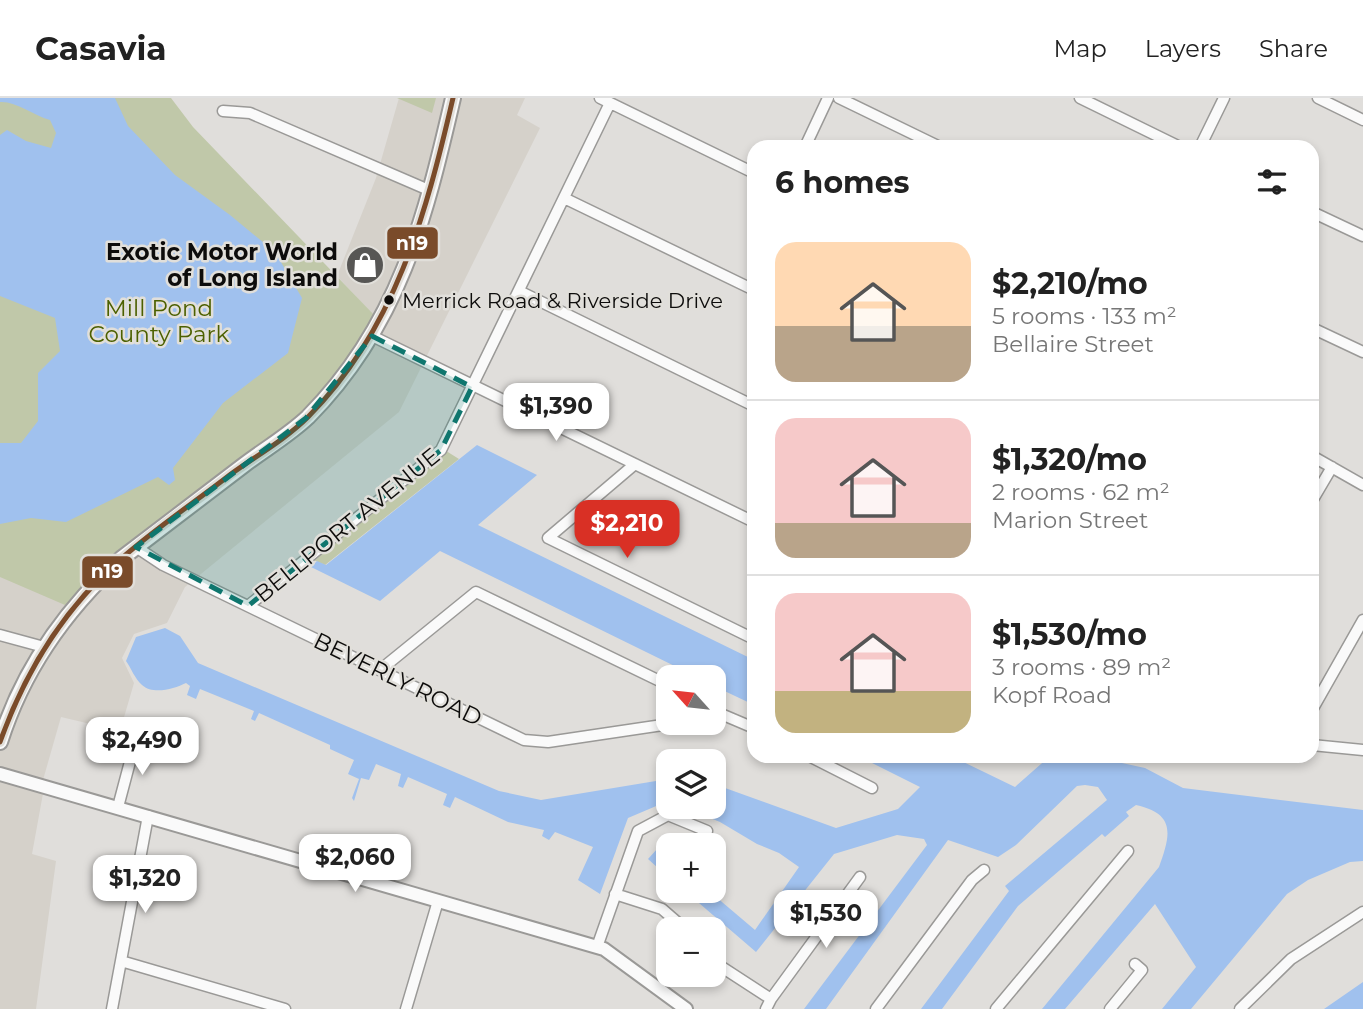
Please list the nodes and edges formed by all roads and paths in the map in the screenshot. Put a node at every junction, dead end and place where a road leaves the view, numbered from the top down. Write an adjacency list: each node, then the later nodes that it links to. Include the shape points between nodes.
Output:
1 (453, 98): 16 (main road)
2 (600, 98): 8 (street)
3 (828, 98): 11 (street)
4 (839, 98): 12 (street)
5 (1080, 98): 13 (street)
6 (1224, 98): 14 (street)
7 (1318, 98): 10 (street)
8 (610, 103): 15 (street); 17 (street, BELLPORT AVENUE)
9 (223, 111): 16 (street, via 250,113)
10 (1363, 120)
11 (808, 140)
12 (926, 140)
13 (1166, 140)
14 (1203, 140)
15 (747, 170)
16 (431, 191): 23 (main road, via 406,268)
17 (564, 198): 20 (street); 21 (street, BELLPORT AVENUE)
18 (1319, 215): 19 (street)
19 (1363, 236)
20 (747, 286)
21 (519, 291): 25 (street, BELLPORT AVENUE); 26 (street)
22 (1319, 331): 24 (street)
23 (372, 336): 25 (street); 33 (main road, via 343,378 306,418)
24 (1363, 352)
25 (472, 387): 28 (street); 34 (street, BELLPORT AVENUE, via 440,450)
26 (747, 403)
27 (1319, 460): 29 (street)
28 (635, 464): 32 (street); 37 (street, via 548,538)
29 (1332, 467): 30 (street); 31 (street)
30 (1363, 485)
31 (1319, 489)
32 (747, 519)
33 (136, 547): 34 (street, BEVERLY ROAD); 38 (main road, via 80,600)
34 (248, 606): 39 (street, BEVERLY ROAD)
35 (1363, 620): 41 (street)
36 (0, 635): 38 (street)
37 (747, 636)
38 (44, 647): 46 (main road)
39 (380, 670): 40 (street, via 476,592); 43 (street, BEVERLY ROAD, via 524,740 548,742)
40 (656, 679)
41 (1319, 698)
42 (726, 720): 44 (street)
43 (656, 726)
44 (747, 726)
45 (136, 739): 52 (street)
46 (0, 741)
47 (1319, 746): 48 (street)
48 (1363, 750)
49 (823, 763): 51 (street)
50 (0, 774): 52 (street)
51 (872, 788)
52 (117, 807): 53 (street)
53 (148, 816): 59 (street); 63 (street)
54 (707, 831): 58 (street, via 668,815 638,831)
55 (1128, 851): 72 (street)
56 (984, 870): 71 (street)
57 (860, 877): 66 (street)
58 (615, 894): 61 (street, via 662,909); 62 (street)
59 (438, 901): 62 (street); 70 (street)
60 (1363, 912): 74 (street, via 1291,959)
61 (671, 917)
62 (597, 947): 67 (street)
63 (121, 961): 68 (street); 69 (street)
64 (1135, 964): 73 (street, via 1142,970)
65 (726, 971): 66 (street)
66 (768, 1004)
67 (678, 1007)
68 (112, 1009)
69 (285, 1009)
70 (406, 1009)
71 (876, 1009)
72 (996, 1009)
73 (1110, 1009)
74 (1240, 1009)

